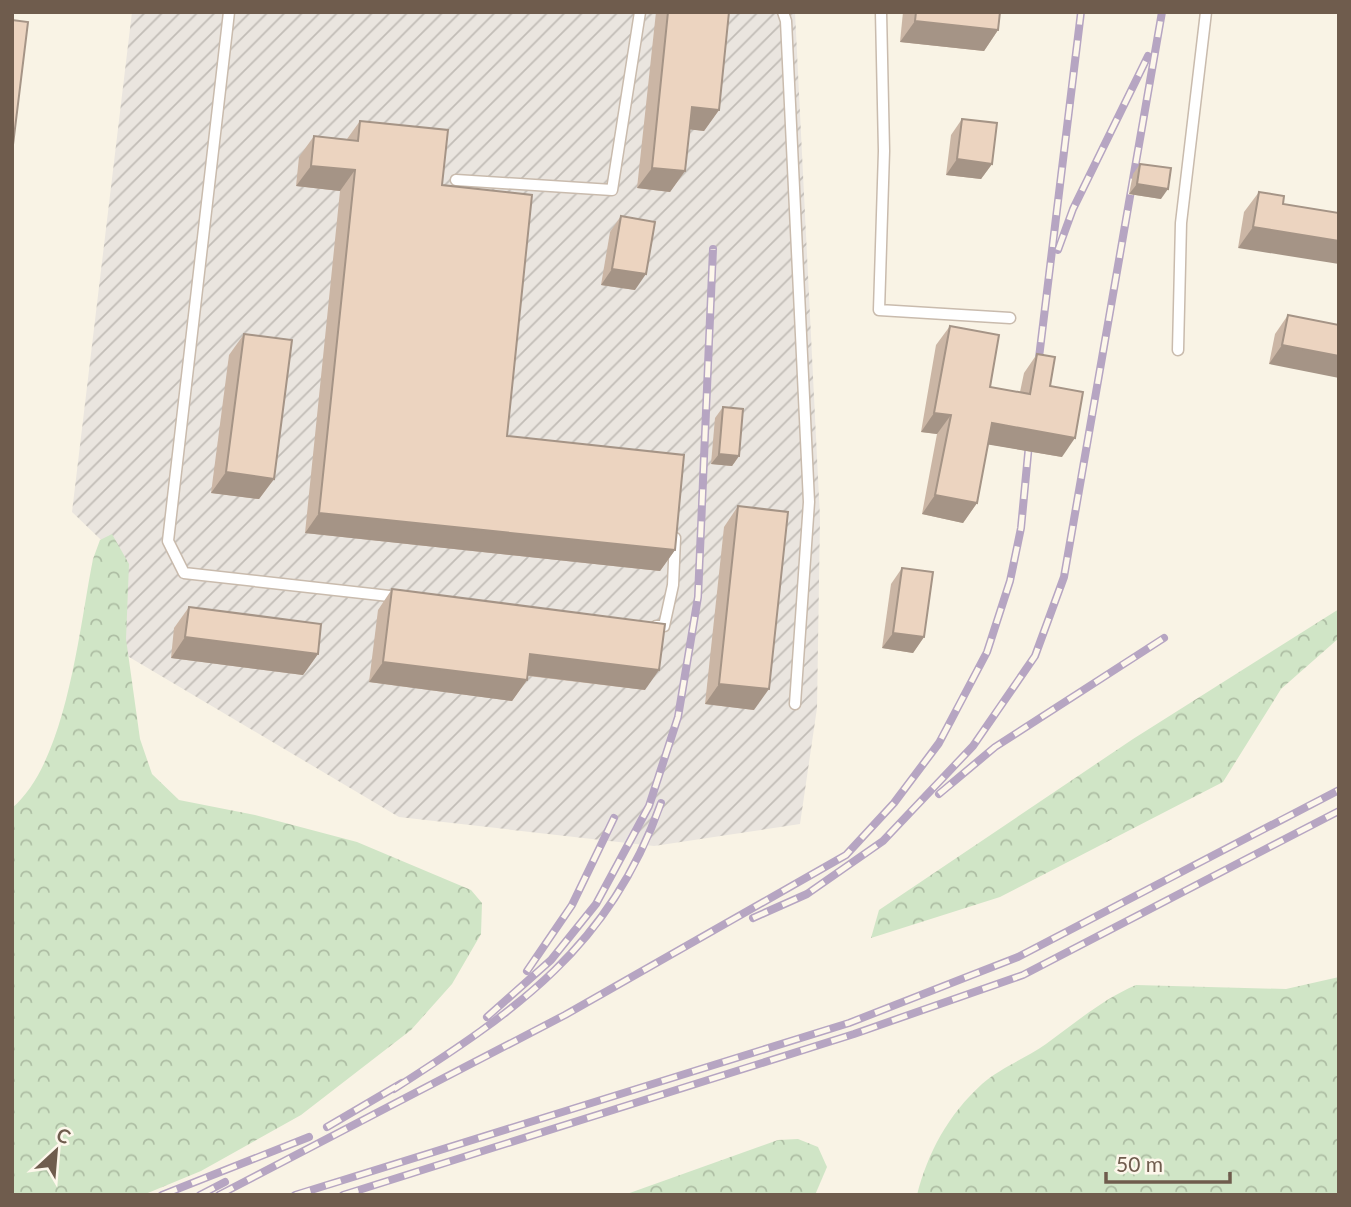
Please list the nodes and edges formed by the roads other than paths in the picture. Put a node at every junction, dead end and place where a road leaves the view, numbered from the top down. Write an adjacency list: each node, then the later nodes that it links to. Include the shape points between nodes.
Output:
1 (229, 12): 10 (lane, via 168,541 184,573)
2 (640, 12): 6 (lane, via 612,190)
3 (783, 12): 12 (lane, via 810,502)
4 (881, 12): 7 (lane, via 884,151 879,310)
5 (1206, 12): 8 (lane, via 1181,223)
6 (456, 180)
7 (1010, 318)
8 (1178, 350)
9 (675, 530): 11 (lane, via 673,585 664,626)
10 (403, 598)
11 (650, 625)
12 (795, 704)

